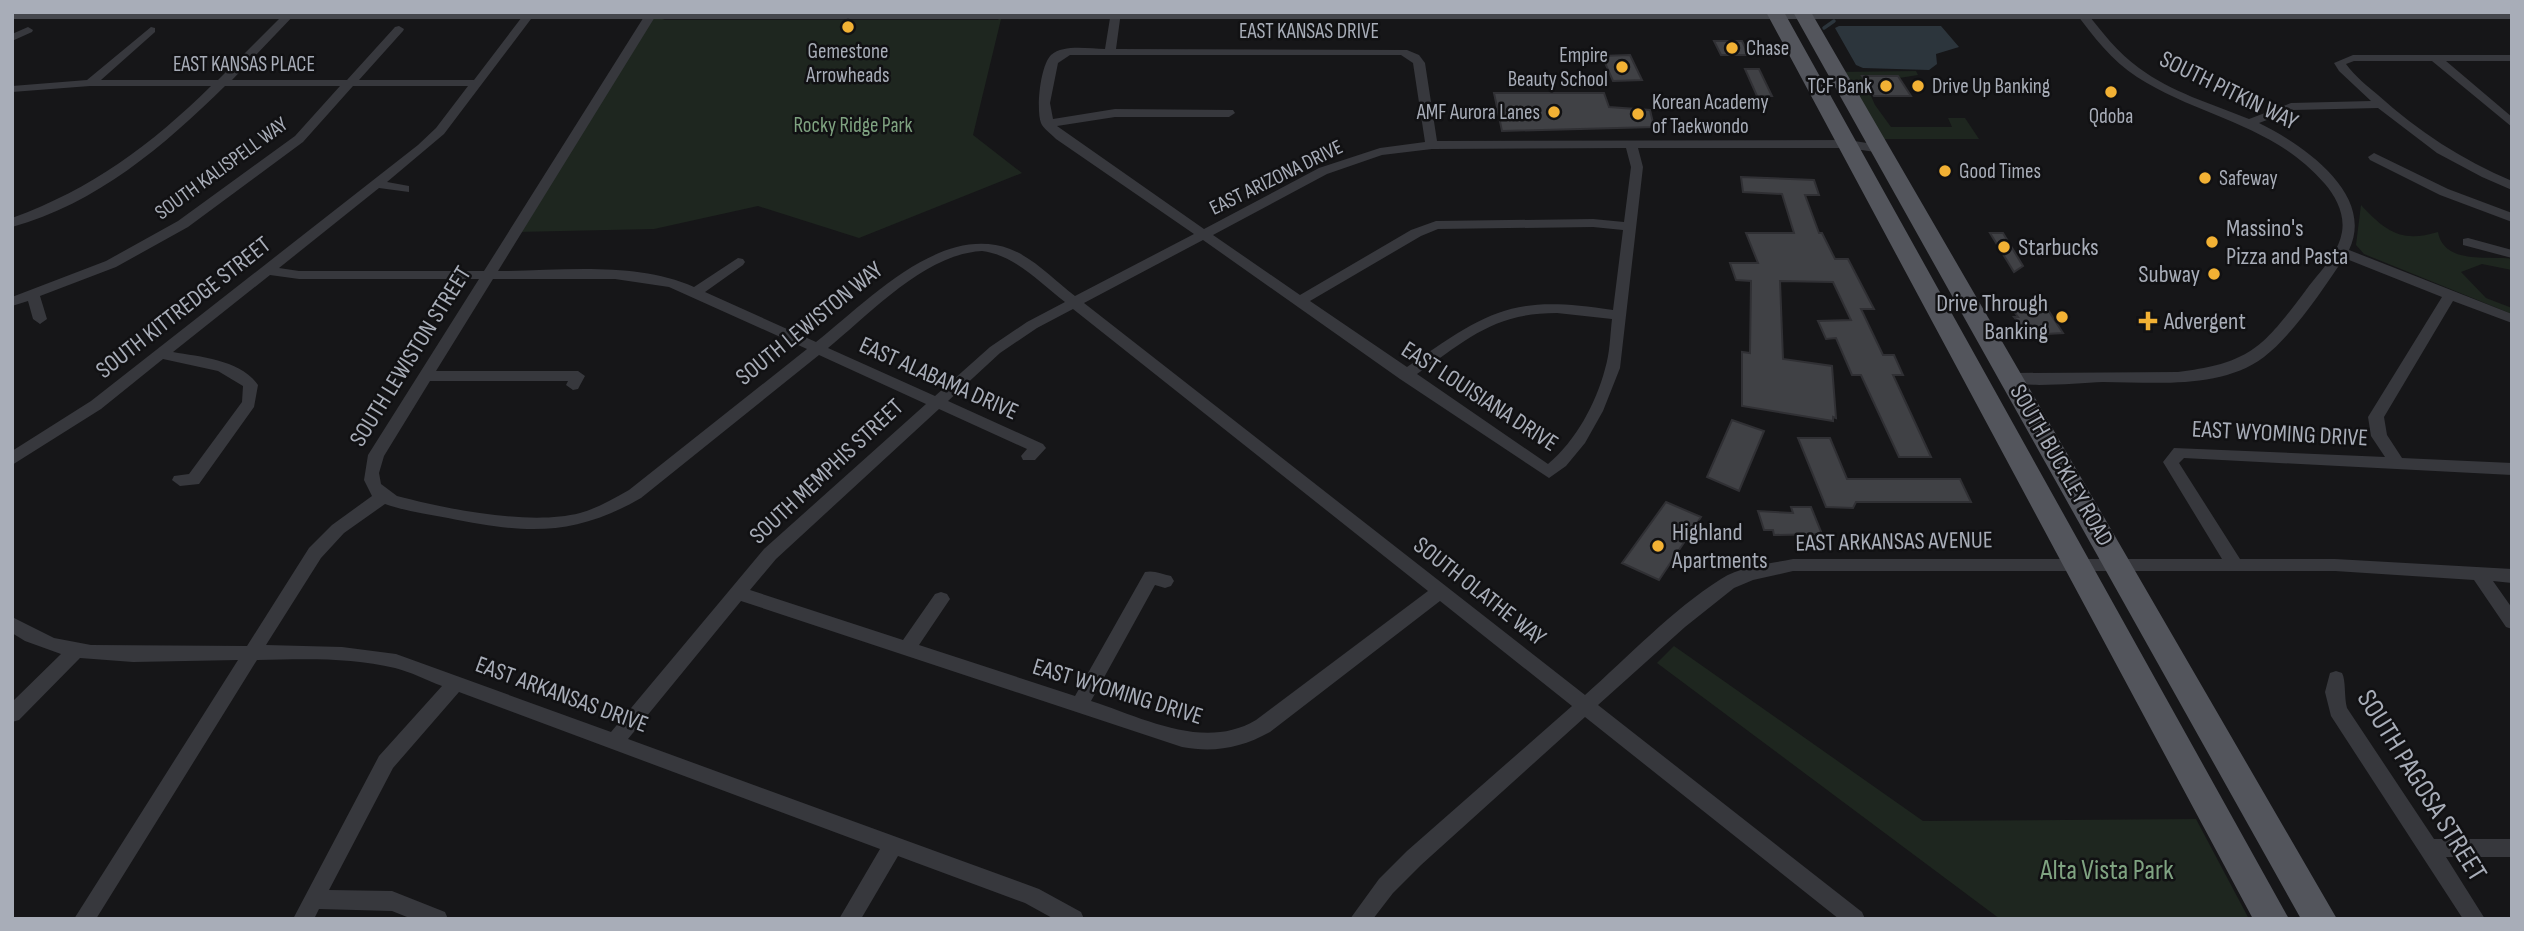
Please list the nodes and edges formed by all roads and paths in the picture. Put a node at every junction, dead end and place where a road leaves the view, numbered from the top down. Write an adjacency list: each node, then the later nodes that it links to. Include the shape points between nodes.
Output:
1 (1789, 13): 2 (main road); 7 (main road); 26 (main road, SOUTH BUCKLEY ROAD); 27 (main road, SOUTH BUCKLEY ROAD)
2 (2080, 13): 3 (main road); 23 (street, SOUTH PITKIN WAY, via 2120,59 2144,77)
3 (2512, 13)
4 (12, 14): 5 (main road)
5 (291, 14): 8 (main road); 17 (street)
6 (652, 14): 7 (main road); 8 (main road); 44 (street, SOUTH LEWISTON STREET)
7 (1116, 14): 13 (street)
8 (529, 15): 19 (street, SOUTH KITTREDGE STREET)
9 (399, 29): 18 (street, SOUTH KALISPELL WAY)
10 (28, 30): 12 (street)
11 (151, 30): 16 (street)
12 (12, 38)
13 (1110, 51): 25 (street, EAST KANSAS DRIVE, via 1068,52 1054,59 1043,104); 28 (street, EAST KANSAS DRIVE, via 1403,52 1419,63)
14 (2435, 58): 15 (street); 21 (street, via 2343,60 2343,69); 24 (street)
15 (2512, 58)
16 (90, 83): 17 (street, EAST KANSAS PLACE); 20 (street, EAST KANSAS PLACE)
17 (220, 83): 18 (street, EAST KANSAS PLACE); 36 (street, via 141,156 69,201)
18 (351, 83): 19 (street, EAST KANSAS PLACE); 47 (street, SOUTH KALISPELL WAY, via 299,139 183,224 111,264)
19 (477, 83): 31 (street, SOUTH KITTREDGE STREET, via 432,139)
20 (12, 89)
21 (2380, 104): 23 (street, via 2298,106); 32 (street, via 2405,128 2442,152)
22 (1229, 113): 25 (street, via 1115,113)
23 (2251, 122): 40 (street, SOUTH PITKIN WAY, via 2303,155 2339,193 2349,219)
24 (2512, 123)
25 (1047, 124): 38 (street, EAST LOUISIANA DRIVE)
26 (1848, 144): 27 (street, EAST ARIZONA DRIVE); 29 (street, EAST ARIZONA DRIVE); 34 (main road); 66 (main road, SOUTH BUCKLEY ROAD)
27 (1879, 144): 34 (main road, SOUTH BUCKLEY ROAD)
28 (1432, 145): 29 (street, EAST ARIZONA DRIVE); 38 (street, EAST ARIZONA DRIVE, via 1380,152 1341,164)
29 (1631, 145): 37 (street, EAST LOUISIANA DRIVE, via 1637,167)
30 (2374, 157): 35 (street, via 2444,192)
31 (376, 184): 33 (street); 43 (street, SOUTH KITTREDGE STREET)
32 (2512, 186)
33 (405, 189)
34 (1914, 206): 59 (main road, SOUTH BUCKLEY ROAD)
35 (2512, 218)
36 (12, 223)
37 (1630, 227): 51 (street, via 1593,223 1436,225); 52 (street, EAST LOUISIANA DRIVE)
38 (1202, 235): 45 (street, EAST ARIZONA DRIVE); 51 (street, EAST LOUISIANA DRIVE)
39 (2468, 242): 41 (street)
40 (2341, 252): 48 (street); 59 (street, SOUTH PITKIN WAY, via 2273,345 2243,364 2178,377)
41 (2512, 254)
42 (738, 262): 46 (street)
43 (267, 270): 44 (street, EAST ALABAMA DRIVE, via 299,275); 56 (street, SOUTH KITTREDGE STREET)
44 (489, 275): 46 (street, EAST ALABAMA DRIVE, via 637,276); 58 (street, SOUTH LEWISTON STREET)
45 (1111, 283): 50 (street, SOUTH MEMPHIS STREET)
46 (695, 293): 55 (street, EAST ALABAMA DRIVE)
47 (33, 295): 49 (street, SOUTH KALISPELL WAY); 53 (street)
48 (2450, 295): 54 (street); 64 (street, via 2376,417 2379,436)
49 (12, 302)
50 (1074, 302): 55 (street, SOUTH LEWISTON WAY, via 1009,252 961,248 914,271); 61 (street, SOUTH MEMPHIS STREET, via 1013,337); 75 (street, SOUTH OLATHE WAY)
51 (1298, 302): 57 (street, EAST LOUISIANA DRIVE)
52 (1619, 316): 57 (street, via 1580,311 1509,313 1485,323); 57 (street, EAST LOUISIANA DRIVE, via 1613,368 1605,392 1572,452 1549,472)
53 (40, 319)
54 (2512, 319)
55 (817, 348): 61 (street, EAST ALABAMA DRIVE); 68 (street, SOUTH LEWISTON WAY, via 635,494 586,524 531,524)
56 (160, 354): 63 (street, SOUTH KITTREDGE STREET, via 70,424); 67 (street, via 230,370 258,382 249,403 193,480)
57 (1405, 375)
58 (426, 376): 60 (street, via 578,376); 68 (street, SOUTH LEWISTON STREET, via 370,467 372,487)
59 (2012, 378): 70 (main road, SOUTH BUCKLEY ROAD)
60 (573, 385)
61 (937, 402): 62 (street, EAST ALABAMA DRIVE, via 1038,448); 76 (street, SOUTH MEMPHIS STREET, via 778,547)
62 (1029, 456)
63 (12, 459)
64 (2397, 463): 65 (street, EAST WYOMING DRIVE); 71 (street, EAST WYOMING DRIVE, via 2189,451 2174,456 2175,471)
65 (2512, 470)
66 (2028, 477): 69 (main road, SOUTH BUCKLEY ROAD); 70 (main road)
67 (180, 480)
68 (383, 497): 82 (street, via 338,529 315,553)
69 (2076, 564): 70 (street, EAST ARKANSAS AVENUE); 83 (main road); 87 (street, EAST ARKANSAS AVENUE, via 1811,565 1751,574 1715,591); 94 (main road, SOUTH BUCKLEY ROAD)
70 (2119, 565): 71 (street, EAST ARKANSAS AVENUE); 83 (main road, SOUTH BUCKLEY ROAD)
71 (2235, 565): 72 (street, EAST ARKANSAS AVENUE)
72 (2478, 573): 73 (street, EAST ARKANSAS AVENUE); 78 (street)
73 (2512, 576)
74 (1165, 581): 86 (street, via 1151,577)
75 (1440, 591): 86 (street, EAST WYOMING DRIVE, via 1244,737 1202,744); 87 (street, SOUTH OLATHE WAY)
76 (737, 593): 80 (street, EAST WYOMING DRIVE); 89 (street, SOUTH MEMPHIS STREET)
77 (941, 599): 80 (street)
78 (2512, 622)
79 (12, 624): 81 (street, EAST ARKANSAS DRIVE, via 32,638)
80 (907, 649): 86 (street, EAST WYOMING DRIVE)
81 (74, 652): 82 (street, EAST ARKANSAS DRIVE); 88 (street)
82 (251, 654): 85 (street, EAST ARKANSAS DRIVE, via 372,657); 95 (street)
83 (2180, 673): 102 (main road, SOUTH BUCKLEY ROAD)
84 (2336, 678): 91 (street, SOUTH PAGOSA STREET, via 2338,710)
85 (456, 682): 89 (street, EAST ARKANSAS DRIVE); 93 (street, via 386,762)
86 (1079, 706)
87 (1585, 706): 100 (street, EAST ARKANSAS AVENUE, via 1414,858); 101 (street, SOUTH OLATHE WAY)
88 (12, 714)
89 (615, 741): 90 (street, EAST ARKANSAS DRIVE)
90 (894, 844): 98 (street); 99 (street, EAST ARKANSAS DRIVE, via 1032,896)
91 (2428, 848): 92 (street); 103 (street, SOUTH PAGOSA STREET)
92 (2512, 848)
93 (313, 899): 96 (street); 97 (street, via 392,901)
94 (2271, 916)
95 (84, 919)
96 (303, 919)
97 (438, 919)
98 (849, 919)
99 (1074, 919)
100 (1360, 919)
101 (1855, 919)
102 (2320, 919)
103 (2475, 919)

